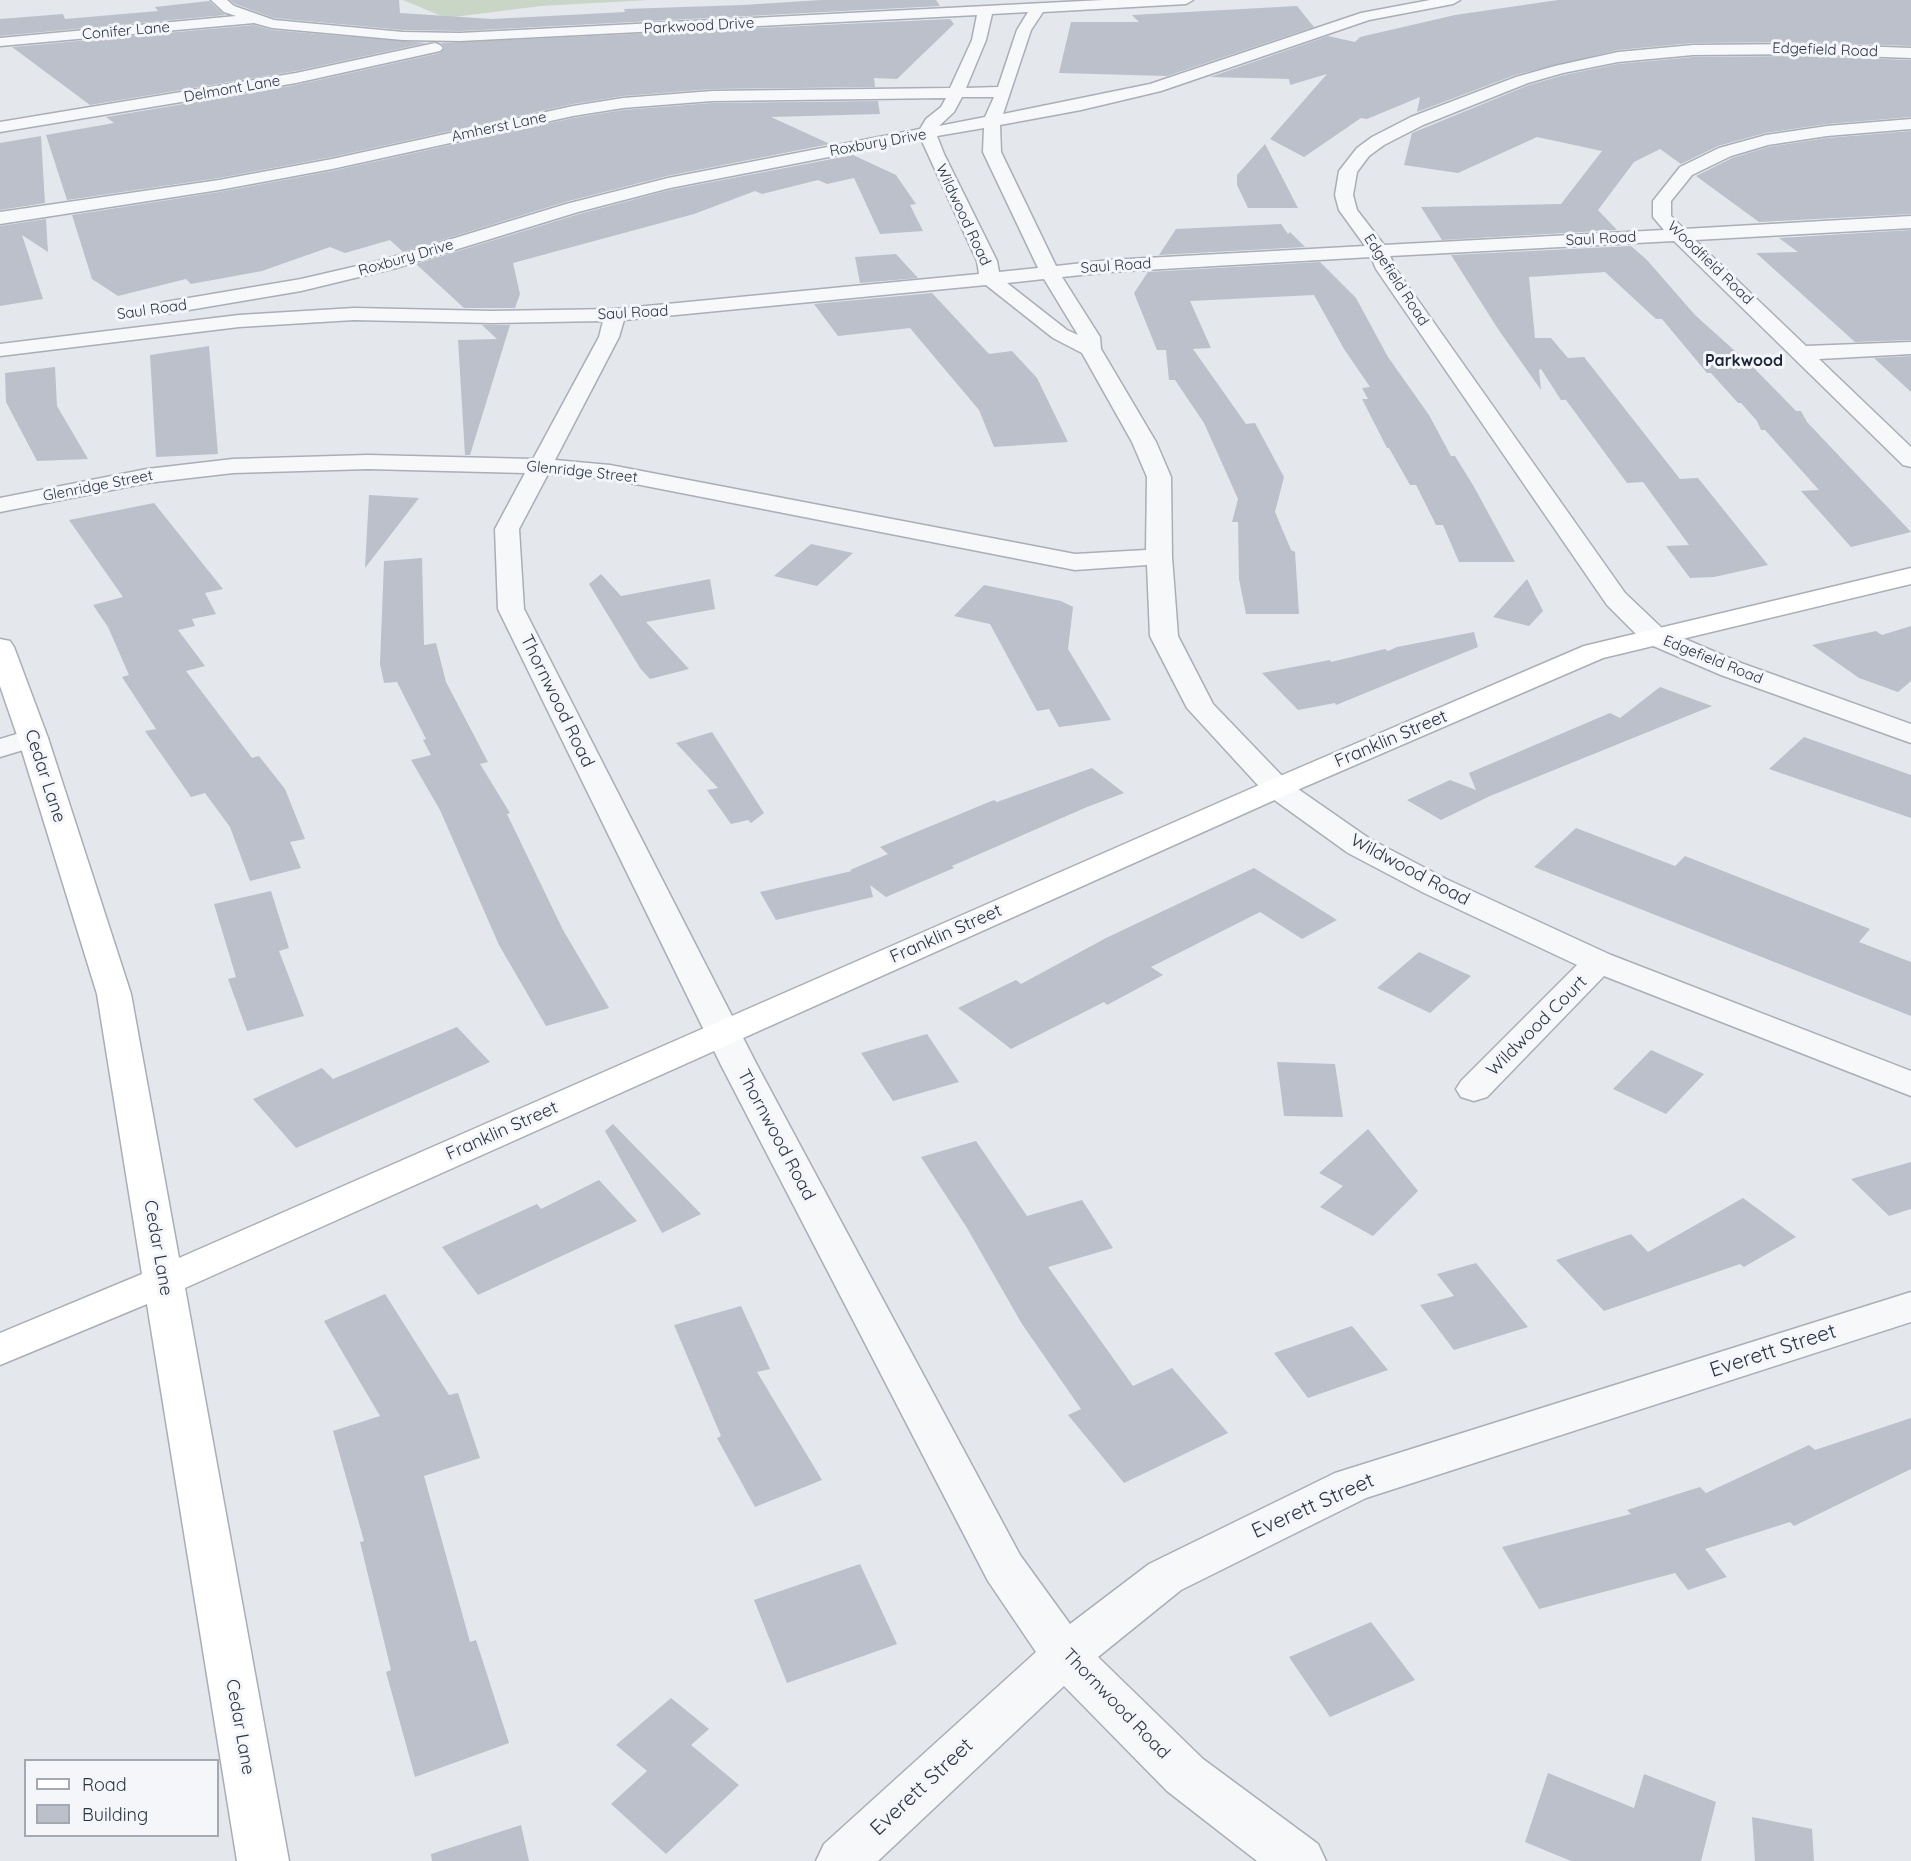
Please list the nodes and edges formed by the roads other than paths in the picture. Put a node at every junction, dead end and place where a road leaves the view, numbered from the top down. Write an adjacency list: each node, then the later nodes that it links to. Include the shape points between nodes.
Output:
1 (218, 0): 8 (street, Parkwood Drive)
2 (1186, 0): 5 (street, Parkwood Drive)
3 (1453, 0): 7 (street, Roxbury Drive)
4 (1350, 5): 7 (street)
5 (1037, 9): 6 (street, Parkwood Drive); 13 (street, Wildwood Road, via 1024,30)
6 (985, 11): 9 (street, Parkwood Drive); 12 (street, via 979,40)
7 (1366, 16): 14 (street, Roxbury Drive, via 1155,88)
8 (252, 18): 9 (street, Parkwood Drive, via 280,25); 10 (street, Conifer Lane)
9 (460, 37): 16 (street, Delmont Lane, via 426,51 296,78)
10 (0, 42)
11 (1911, 53): 21 (street, Edgefield Road, via 1693,50 1618,57 1522,80 1417,121 1363,152 1348,171 1344,195 1348,210)
12 (956, 92): 13 (street, Amherst Lane); 17 (street, via 948,109 928,128); 18 (street, Amherst Lane, via 711,96 623,103 219,185)
13 (1004, 92): 14 (street, Wildwood Road)
14 (992, 121): 17 (street, Roxbury Drive); 22 (street, Wildwood Road, via 992,152)
15 (1911, 124): 20 (street, Woodfield Road, via 1827,130 1766,140 1725,152 1686,171 1662,201 1662,217)
16 (0, 127)
17 (928, 134): 23 (street, Wildwood Road, via 987,261); 24 (street, Roxbury Drive, via 668,183 389,264)
18 (0, 218)
19 (1911, 222): 20 (street, Saul Road)
20 (1678, 234): 21 (street, Saul Road); 33 (street, Woodfield Road)
21 (1378, 251): 22 (street, Saul Road); 39 (street, Edgefield Road, via 1386,269 1616,599)
22 (1049, 271): 23 (street, Saul Road); 31 (street, Wildwood Road, via 1090,337)
23 (990, 278): 26 (street, Saul Road); 31 (street, Wildwood Road, via 1060,334)
24 (301, 285): 25 (street, Saul Road); 27 (street)
25 (149, 310)
26 (615, 315): 27 (street, Saul Road); 35 (street, Thornwood Road, via 609,337)
27 (323, 316): 32 (street, Saul Road, via 239,321)
28 (80, 321): 29 (street)
29 (0, 332)
30 (1911, 348): 33 (street)
31 (1090, 349): 37 (street, Wildwood Road, via 1144,442 1159,477)
32 (0, 350)
33 (1803, 353): 34 (street, Woodfield Road)
34 (1911, 460)
35 (539, 466): 36 (street, Glenridge Street, via 368,462 233,466 147,476); 37 (street, Glenridge Street, via 610,472 1075,562); 45 (street, Thornwood Road, via 507,529 511,609)
36 (0, 505)
37 (1159, 557): 43 (street, Wildwood Road, via 1164,636 1195,698)
38 (1911, 576): 39 (street, Franklin Street)
39 (1654, 636): 41 (street, Edgefield Road, via 1731,669); 43 (street, Franklin Street, via 1594,652)
40 (0, 647): 42 (street, Cedar Lane)
41 (1911, 734)
42 (17, 743): 48 (street, Cedar Lane, via 114,994)
43 (1277, 788): 44 (street, Wildwood Road, via 1359,846); 45 (street, Franklin Street)
44 (1599, 962): 46 (street, Wildwood Road); 47 (street, Wildwood Court)
45 (723, 1033): 48 (street, Franklin Street); 51 (street, Thornwood Road, via 1004,1568)
46 (1911, 1084)
47 (1474, 1089)
48 (164, 1281): 50 (street, Franklin Street); 52 (street, Cedar Lane)
49 (1911, 1307): 51 (street, Everett Street, via 1351,1485 1165,1577)
50 (0, 1350)
51 (1065, 1655): 53 (street, Everett Street); 54 (street, Thornwood Road, via 1185,1775)
52 (263, 1861)
53 (842, 1861)
54 (1300, 1861)

